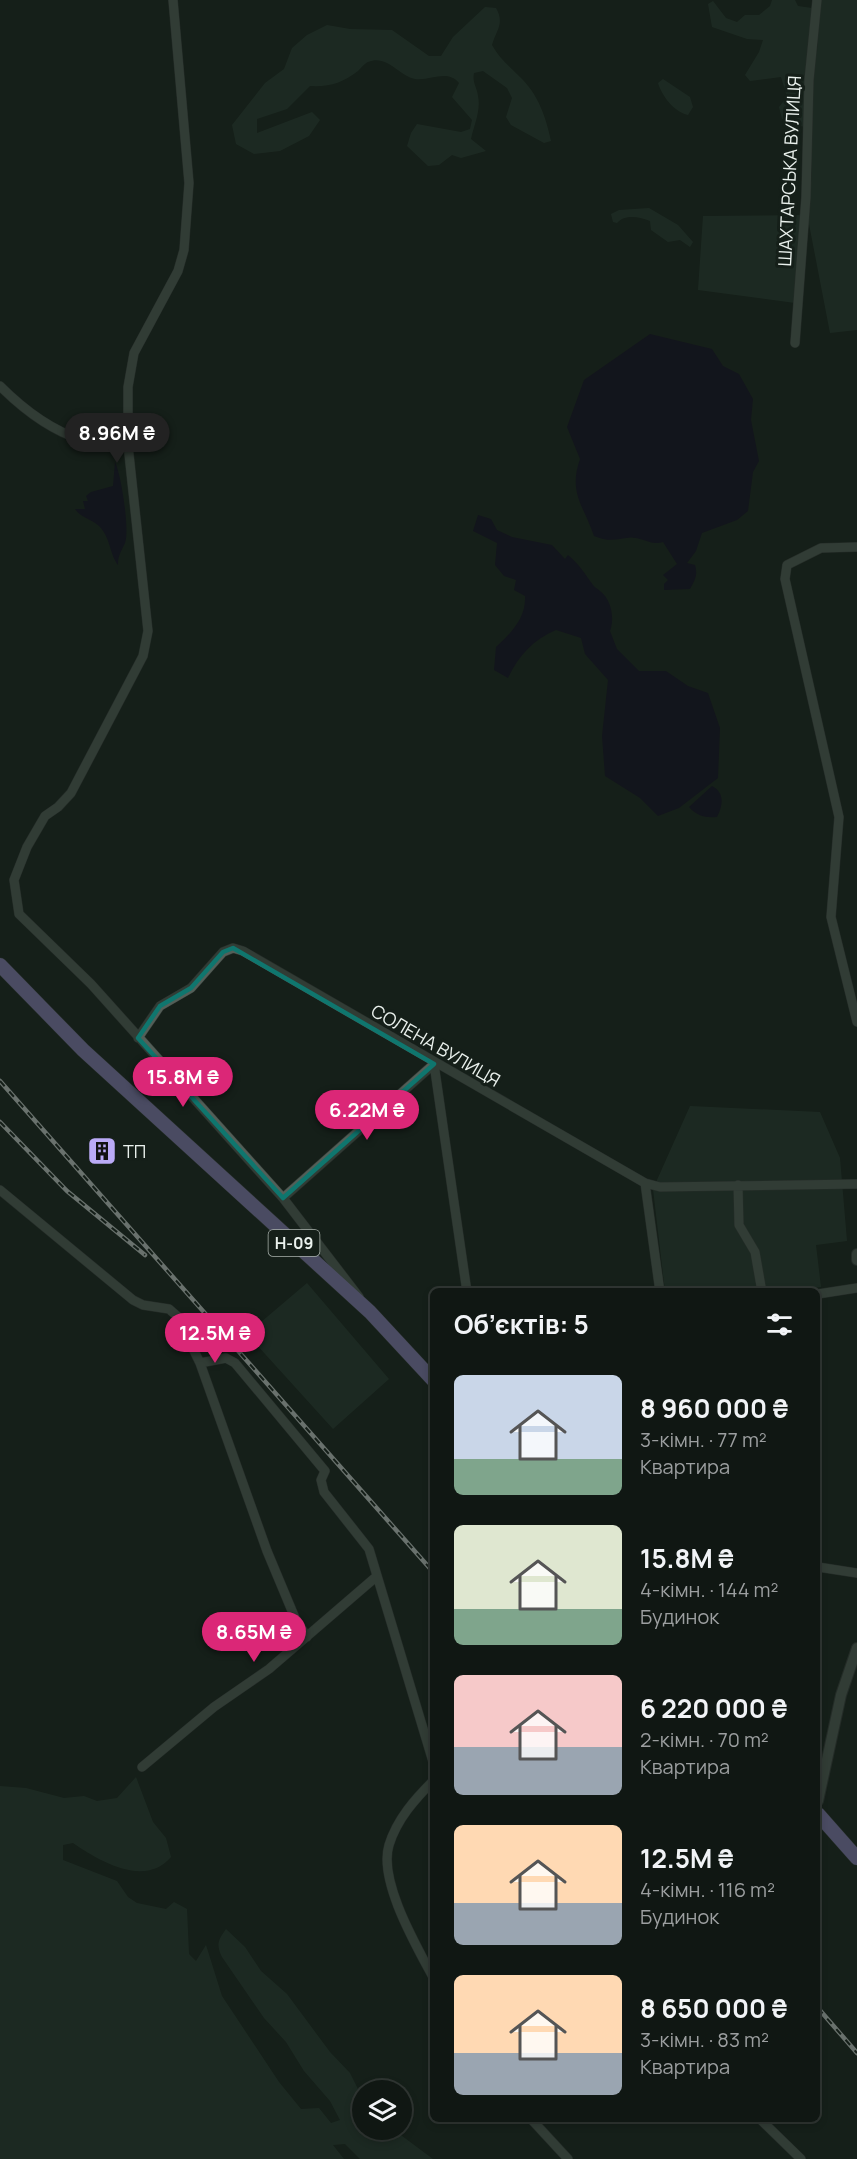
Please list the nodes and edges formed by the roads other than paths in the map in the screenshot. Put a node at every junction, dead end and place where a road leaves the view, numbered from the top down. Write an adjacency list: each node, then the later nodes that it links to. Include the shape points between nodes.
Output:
1 (173, 0): 5 (street, via 189,183 184,250 178,271 134,353 128,387)
2 (817, 0): 3 (street, ШАХТАРСЬКА ВУЛИЦЯ)
3 (795, 343)
4 (0, 386): 5 (street, via 27,413 83,440)
5 (129, 445): 9 (street, via 147,644 71,793 45,816 27,847 15,880 19,914 91,984)
6 (857, 547): 8 (street, via 821,548 787,565 785,579 839,817 831,916)
7 (0, 965): 23 (main road, Н-09, via 83,1050)
8 (857, 1022)
9 (138, 1038): 10 (street, СОЛЕНА ВУЛИЦЯ, via 160,1006 191,988 223,952 233,948); 15 (street)
10 (434, 1064): 11 (street, СОЛЕНА ВУЛИЦЯ); 15 (street); 18 (street)
11 (645, 1183): 13 (street, via 660,1187); 19 (street)
12 (857, 1184): 13 (street)
13 (738, 1185): 20 (street, via 739,1226 755,1252)
14 (0, 1190): 24 (street, via 133,1300 169,1309 177,1316)
15 (283, 1198): 23 (street)
16 (857, 1254): 17 (street)
17 (857, 1260)
18 (466, 1288)
19 (659, 1288)
20 (761, 1288)
21 (857, 1288): 22 (street)
22 (820, 1294)
23 (370, 1312): 25 (main road, Н-09)
24 (200, 1363): 28 (street, via 226,1358 235,1363 325,1471 321,1480 324,1492 369,1549); 29 (street, via 267,1551)
25 (430, 1375)
26 (820, 1567): 27 (street)
27 (857, 1573)
28 (377, 1576): 29 (street); 31 (street)
29 (307, 1637): 32 (street)
30 (857, 1648): 34 (street, via 841,1695)
31 (430, 1752)
32 (142, 1767)
33 (430, 1785): 37 (street, via 401,1818 388,1847 390,1881 405,1924)
34 (820, 1792)
35 (820, 1816): 36 (main road)
36 (857, 1858)
37 (430, 1971)
38 (534, 2122): 40 (street)
39 (763, 2122): 41 (street)
40 (568, 2159)
41 (801, 2159)

